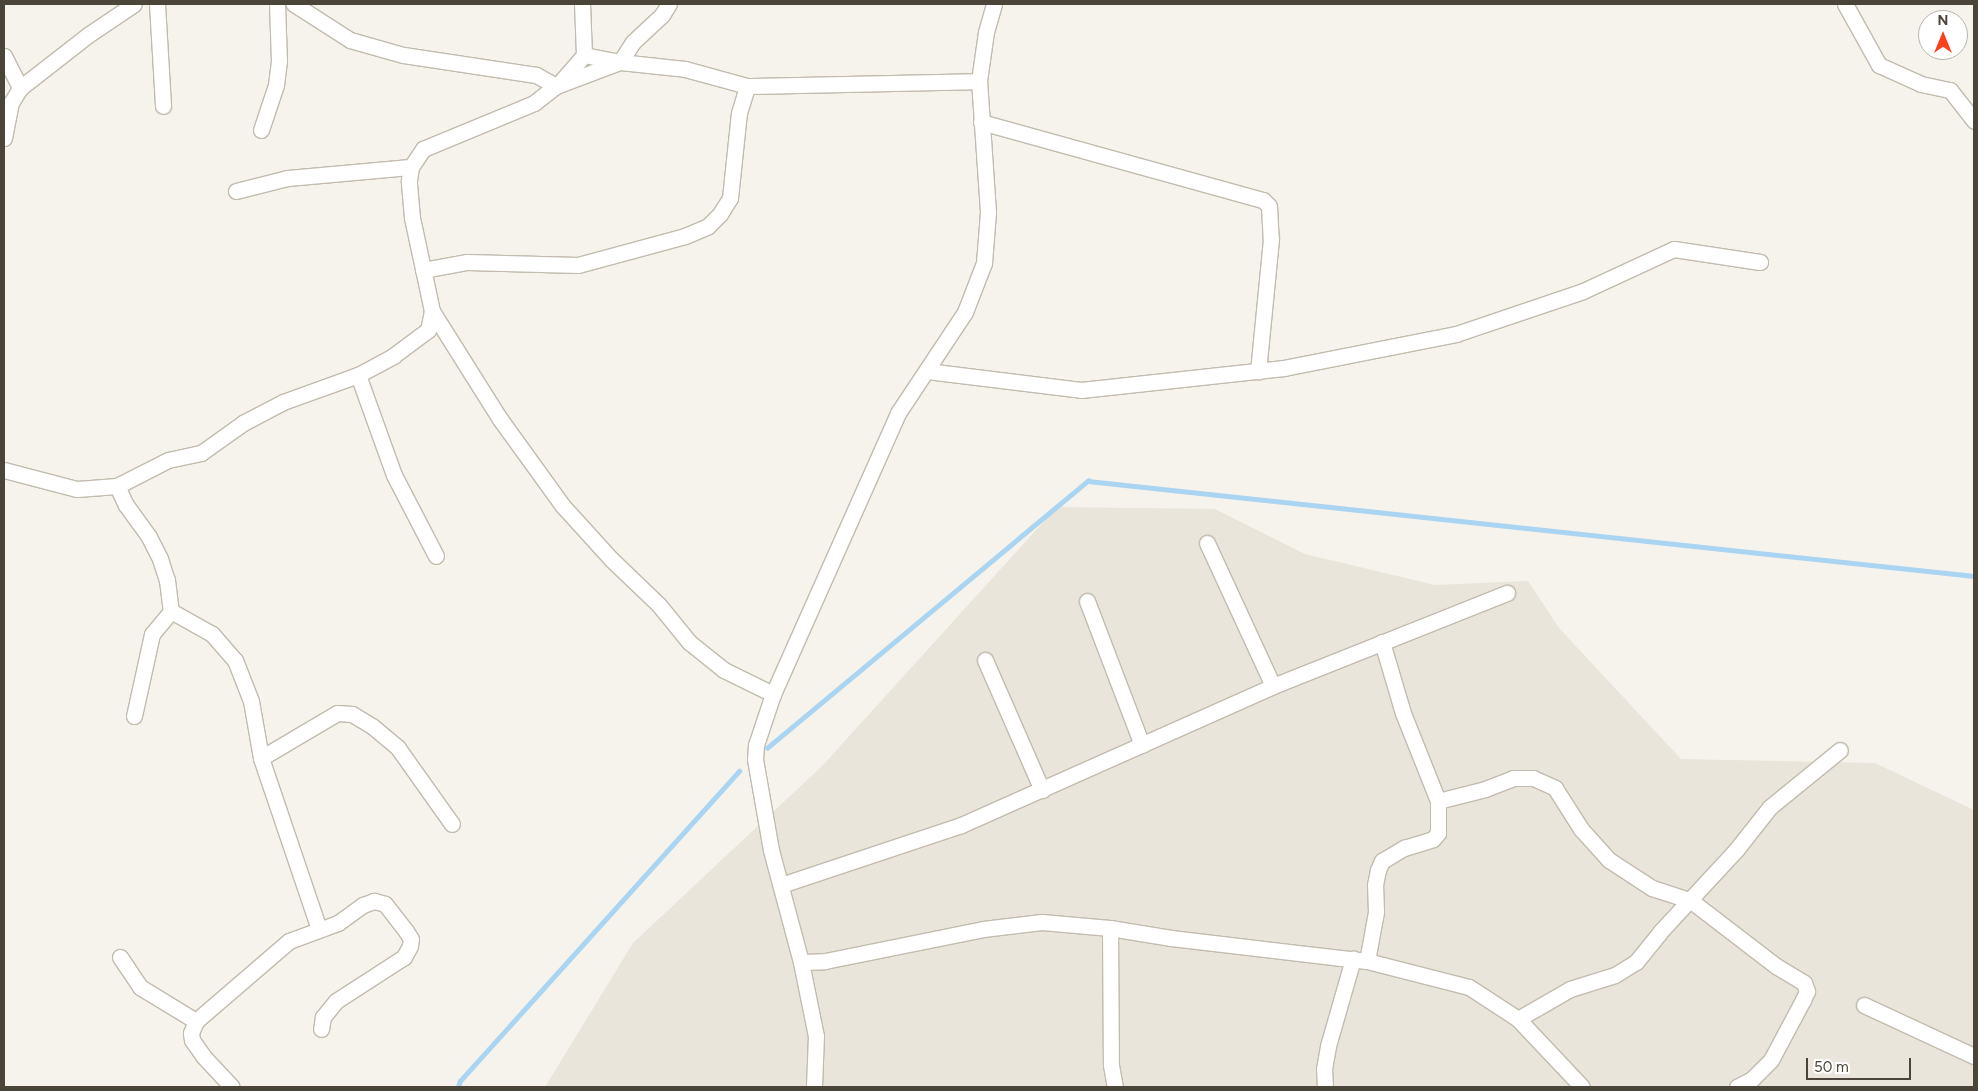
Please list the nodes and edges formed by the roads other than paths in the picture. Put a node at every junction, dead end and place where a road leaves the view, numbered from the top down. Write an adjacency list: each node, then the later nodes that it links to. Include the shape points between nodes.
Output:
1 (134, 4): 15 (street)
2 (157, 4): 17 (street)
3 (277, 4): 20 (street, via 279,61 276,85)
4 (294, 4): 13 (street, via 350,40 403,55 536,74)
5 (582, 4): 9 (street)
6 (669, 4): 11 (street, via 633,42)
7 (994, 4): 12 (street)
8 (1845, 4): 18 (street, via 1879,65 1921,84 1950,90)
9 (584, 55): 11 (street); 13 (street)
10 (4, 56): 15 (street)
11 (620, 62): 13 (street); 14 (street, via 685,69)
12 (979, 81): 14 (street); 19 (street)
13 (556, 86): 22 (street, via 534,104 423,149)
14 (747, 86): 25 (street, via 739,113 730,198 708,226 685,236 578,265 466,262)
15 (20, 88): 16 (street)
16 (8, 104): 21 (street)
17 (163, 106)
18 (1974, 121)
19 (981, 122): 27 (street, via 988,212 984,263 965,312); 28 (street, via 1263,200 1269,206 1271,239)
20 (261, 130)
21 (4, 138)
22 (411, 167): 23 (street, via 286,178); 25 (street, via 412,218)
23 (236, 191)
24 (1760, 262): 28 (street, via 1674,250 1583,291 1456,334)
25 (423, 270): 26 (street)
26 (432, 311): 29 (street, via 428,330 393,356); 40 (street, via 500,419 568,511 611,559 660,604 689,642 724,670)
27 (927, 371): 28 (street, via 1081,390); 40 (street, via 898,413)
28 (1258, 371)
29 (358, 375): 31 (street, via 283,402 243,423 201,453 168,460); 33 (street, via 394,475)
30 (4, 470): 31 (street, via 77,489)
31 (117, 486): 36 (street, via 160,559 167,580)
32 (1207, 543): 39 (street)
33 (436, 556)
34 (1507, 593): 37 (street)
35 (1086, 601): 42 (street)
36 (171, 611): 41 (street, via 152,634); 44 (street, via 212,634 235,660 251,701)
37 (1382, 642): 39 (street); 46 (street, via 1403,713)
38 (985, 660): 45 (street)
39 (1273, 686): 42 (street)
40 (773, 694): 48 (street, via 756,745 755,759 771,850)
41 (134, 716)
42 (1142, 745): 45 (street)
43 (1840, 750): 49 (street, via 1770,806 1736,850)
44 (261, 758): 47 (street, via 337,713 352,714 398,748); 51 (street)
45 (1042, 790): 48 (street, via 961,825)
46 (1438, 801): 49 (street, via 1513,778 1533,778 1555,788 1581,829 1609,860 1652,888); 53 (street, via 1438,833 1433,839 1404,848 1382,861 1378,870 1376,912)
47 (452, 824)
48 (781, 885): 54 (street)
49 (1690, 900): 56 (street, via 1636,962 1615,975 1570,989); 65 (street, via 1806,987 1789,1029 1771,1060 1752,1079)
50 (1110, 928): 53 (street); 54 (street, via 1042,922 984,929 825,961); 62 (street, via 1110,1065)
51 (319, 929): 57 (street, via 276,951); 58 (street, via 338,923 374,901 384,904 411,939 404,957 336,1001 323,1017)
52 (120, 957): 57 (street, via 140,987)
53 (1360, 960): 56 (street, via 1469,987); 63 (street, via 1328,1046)
54 (801, 962): 61 (street, via 816,1036)
55 (1864, 1005): 59 (street)
56 (1518, 1018): 64 (street)
57 (196, 1021): 60 (street, via 192,1040)
58 (321, 1029)
59 (1974, 1056)
60 (232, 1087)
61 (814, 1087)
62 (1115, 1087)
63 (1325, 1087)
64 (1582, 1087)
65 (1737, 1087)

